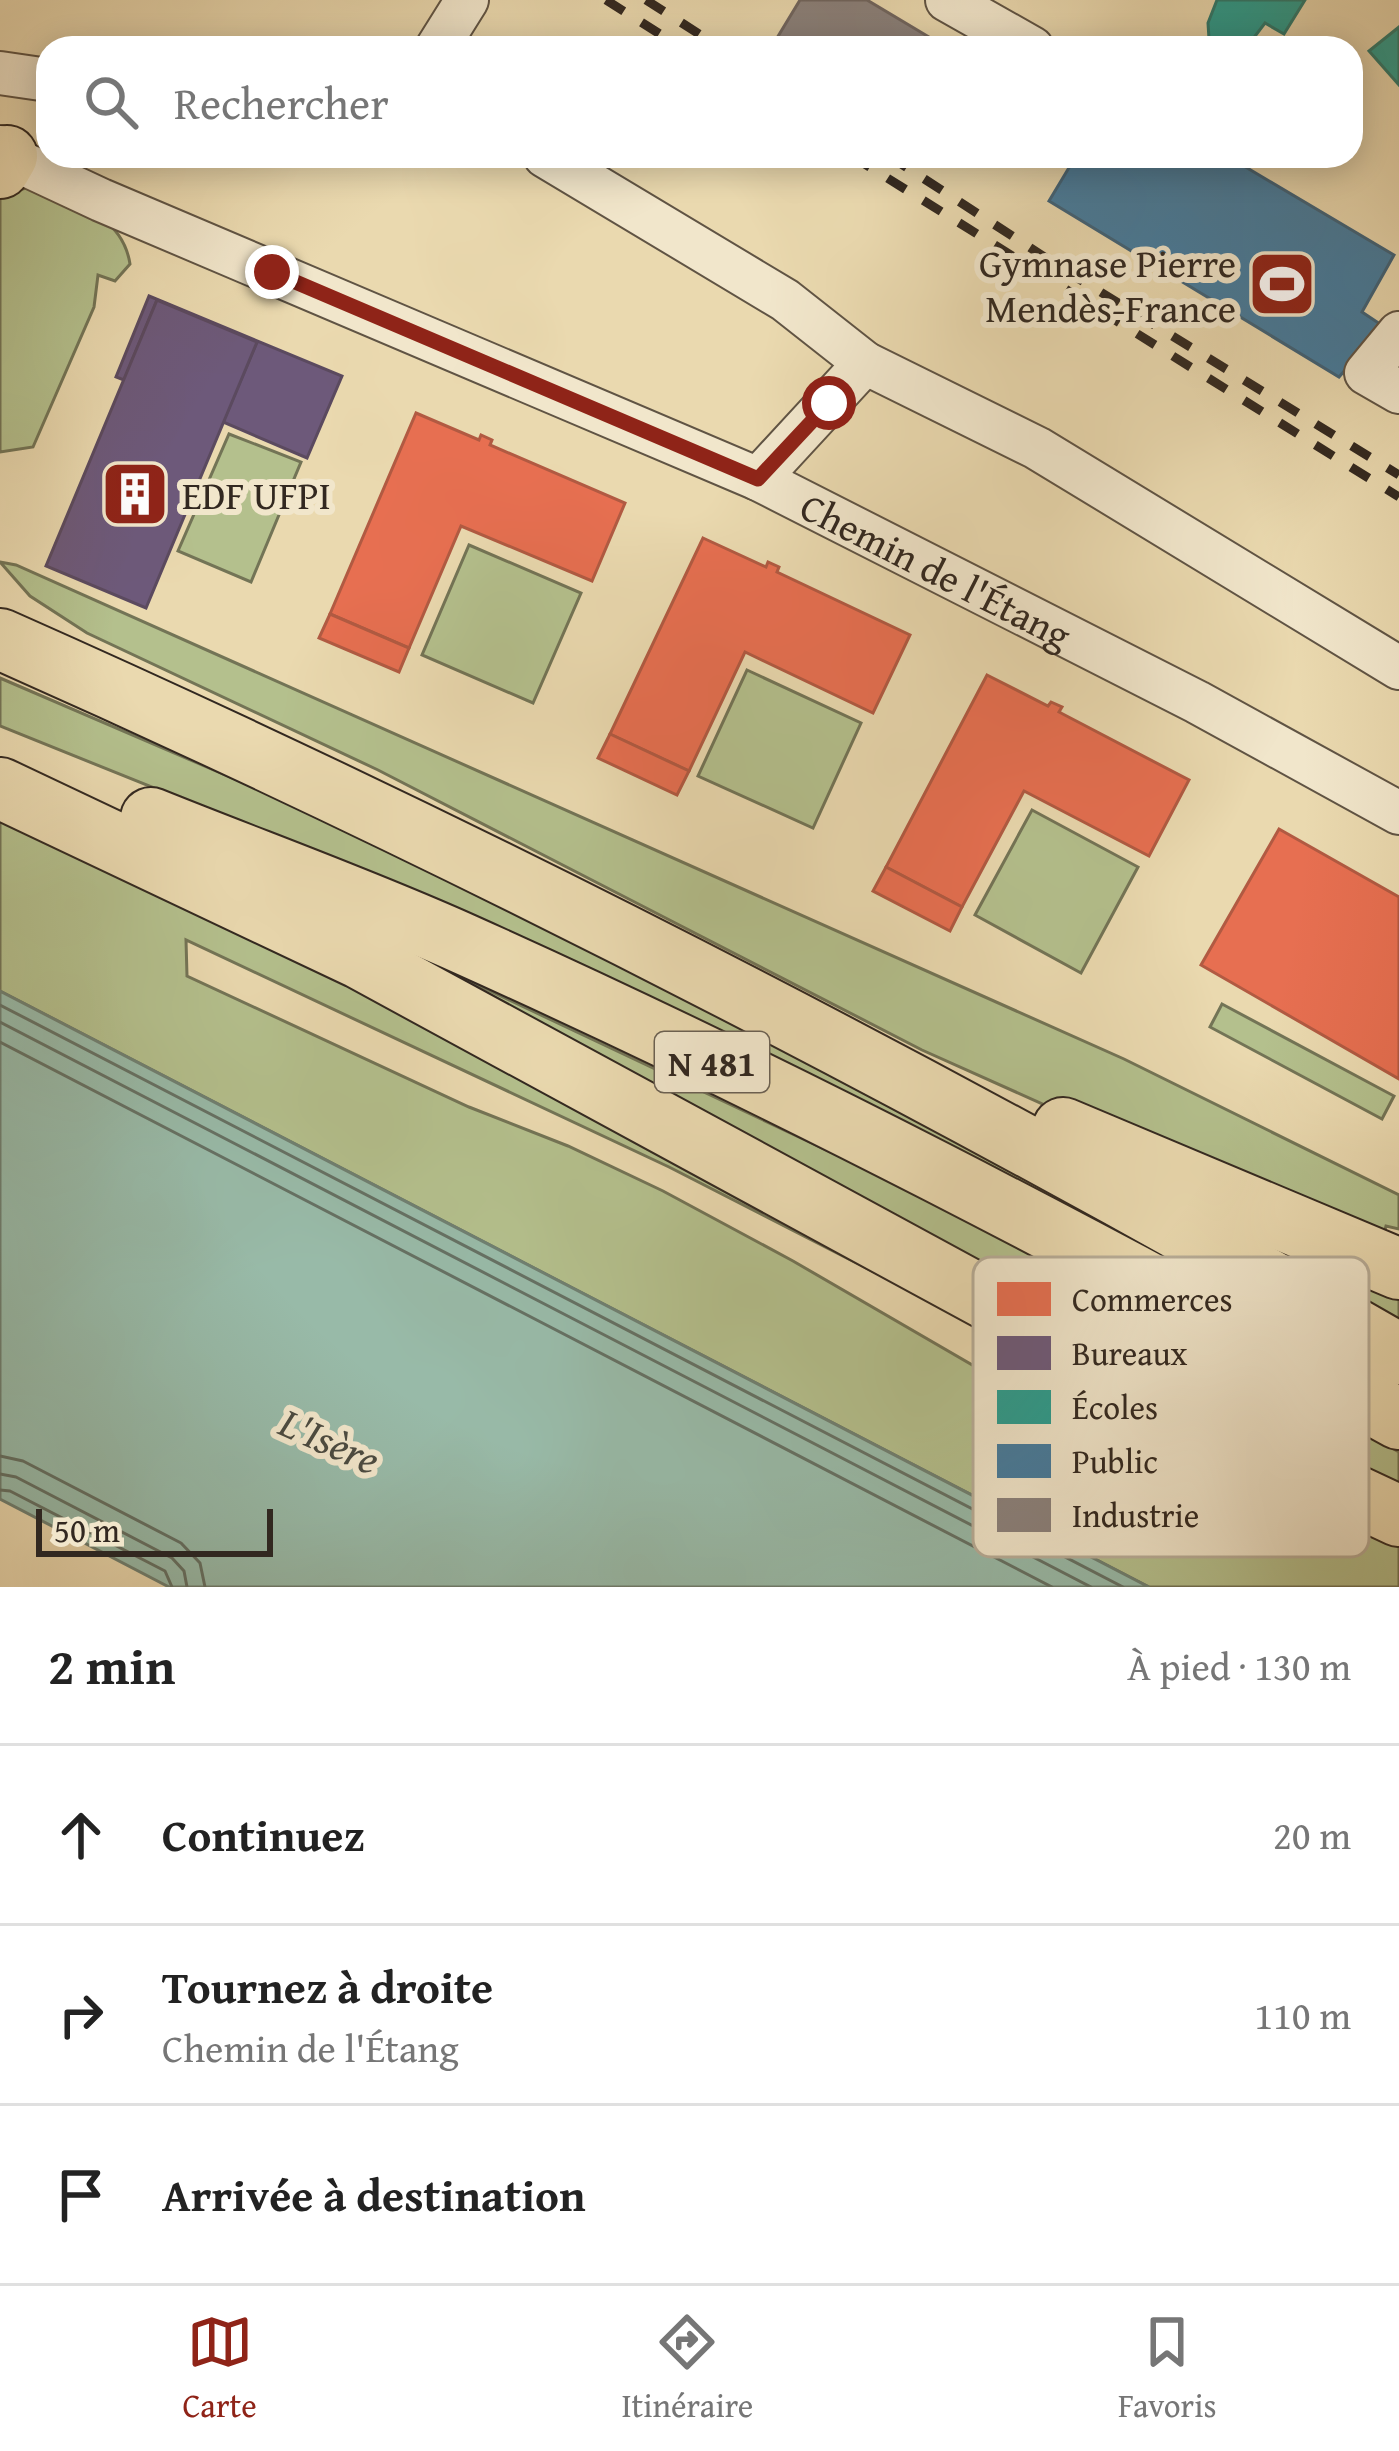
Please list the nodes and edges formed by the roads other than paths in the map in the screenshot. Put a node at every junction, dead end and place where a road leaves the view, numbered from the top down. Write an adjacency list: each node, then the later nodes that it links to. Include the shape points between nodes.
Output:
1 (467, 0): 3 (street)
2 (947, 0): 4 (street)
3 (444, 36)
4 (1011, 36)
5 (0, 73): 6 (street)
6 (36, 78)
7 (2, 157): 12 (street, Chemin de l'Étang)
8 (565, 168): 10 (street, via 785,300)
9 (1399, 333): 11 (street, via 1366,373)
10 (866, 363): 12 (street); 15 (street, via 1037,448)
11 (1399, 392)
12 (758, 479): 19 (street, Chemin de l'Étang)
13 (0, 597): 16 (highway)
14 (0, 640): 16 (highway, N 481)
15 (1399, 668)
16 (164, 712): 20 (highway, N 481)
17 (0, 760): 21 (highway, N 481, via 463,943)
18 (0, 788): 24 (highway, via 359,958)
19 (1399, 813)
20 (404, 825): 22 (highway, N 481, via 646,944); 23 (highway, via 655,929 925,1067)
21 (1099, 1257)
22 (1231, 1257)
23 (1399, 1269)
24 (973, 1291)
25 (1369, 1337): 26 (highway, N 481)
26 (1399, 1354)
27 (1369, 1402): 28 (highway, N 481)
28 (1399, 1419)
29 (1369, 1502): 30 (highway)
30 (1399, 1516)

